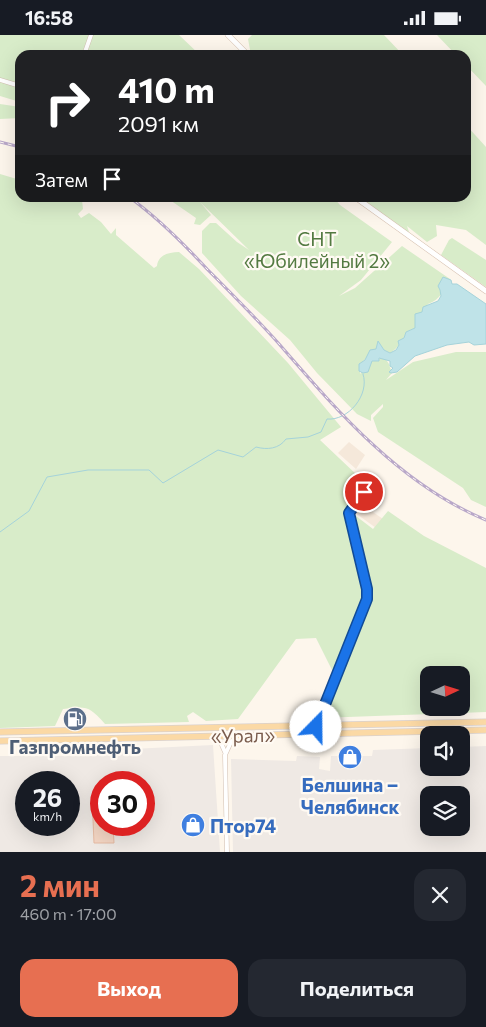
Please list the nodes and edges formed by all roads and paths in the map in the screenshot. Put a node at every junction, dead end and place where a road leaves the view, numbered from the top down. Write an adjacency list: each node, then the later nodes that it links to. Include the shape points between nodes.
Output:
1 (91, 35): 3 (street)
2 (228, 35): 4 (main road)
3 (86, 50)
4 (243, 50)
5 (0, 81): 6 (street)
6 (15, 85)
7 (362, 202): 8 (main road)
8 (486, 291)
9 (364, 492): 11 (street, via 349,513 367,599)
10 (486, 722): 11 (main road, «Урал»)
11 (316, 727): 13 (main road, «Урал»)
12 (486, 730): 14 (main road, «Урал»)
13 (0, 732)
14 (243, 735): 15 (main road, «Урал»); 17 (street, via 231,741)
15 (201, 736): 16 (main road, «Урал»); 17 (street, via 217,740)
16 (0, 741)
17 (226, 755): 18 (street)
18 (227, 852)

